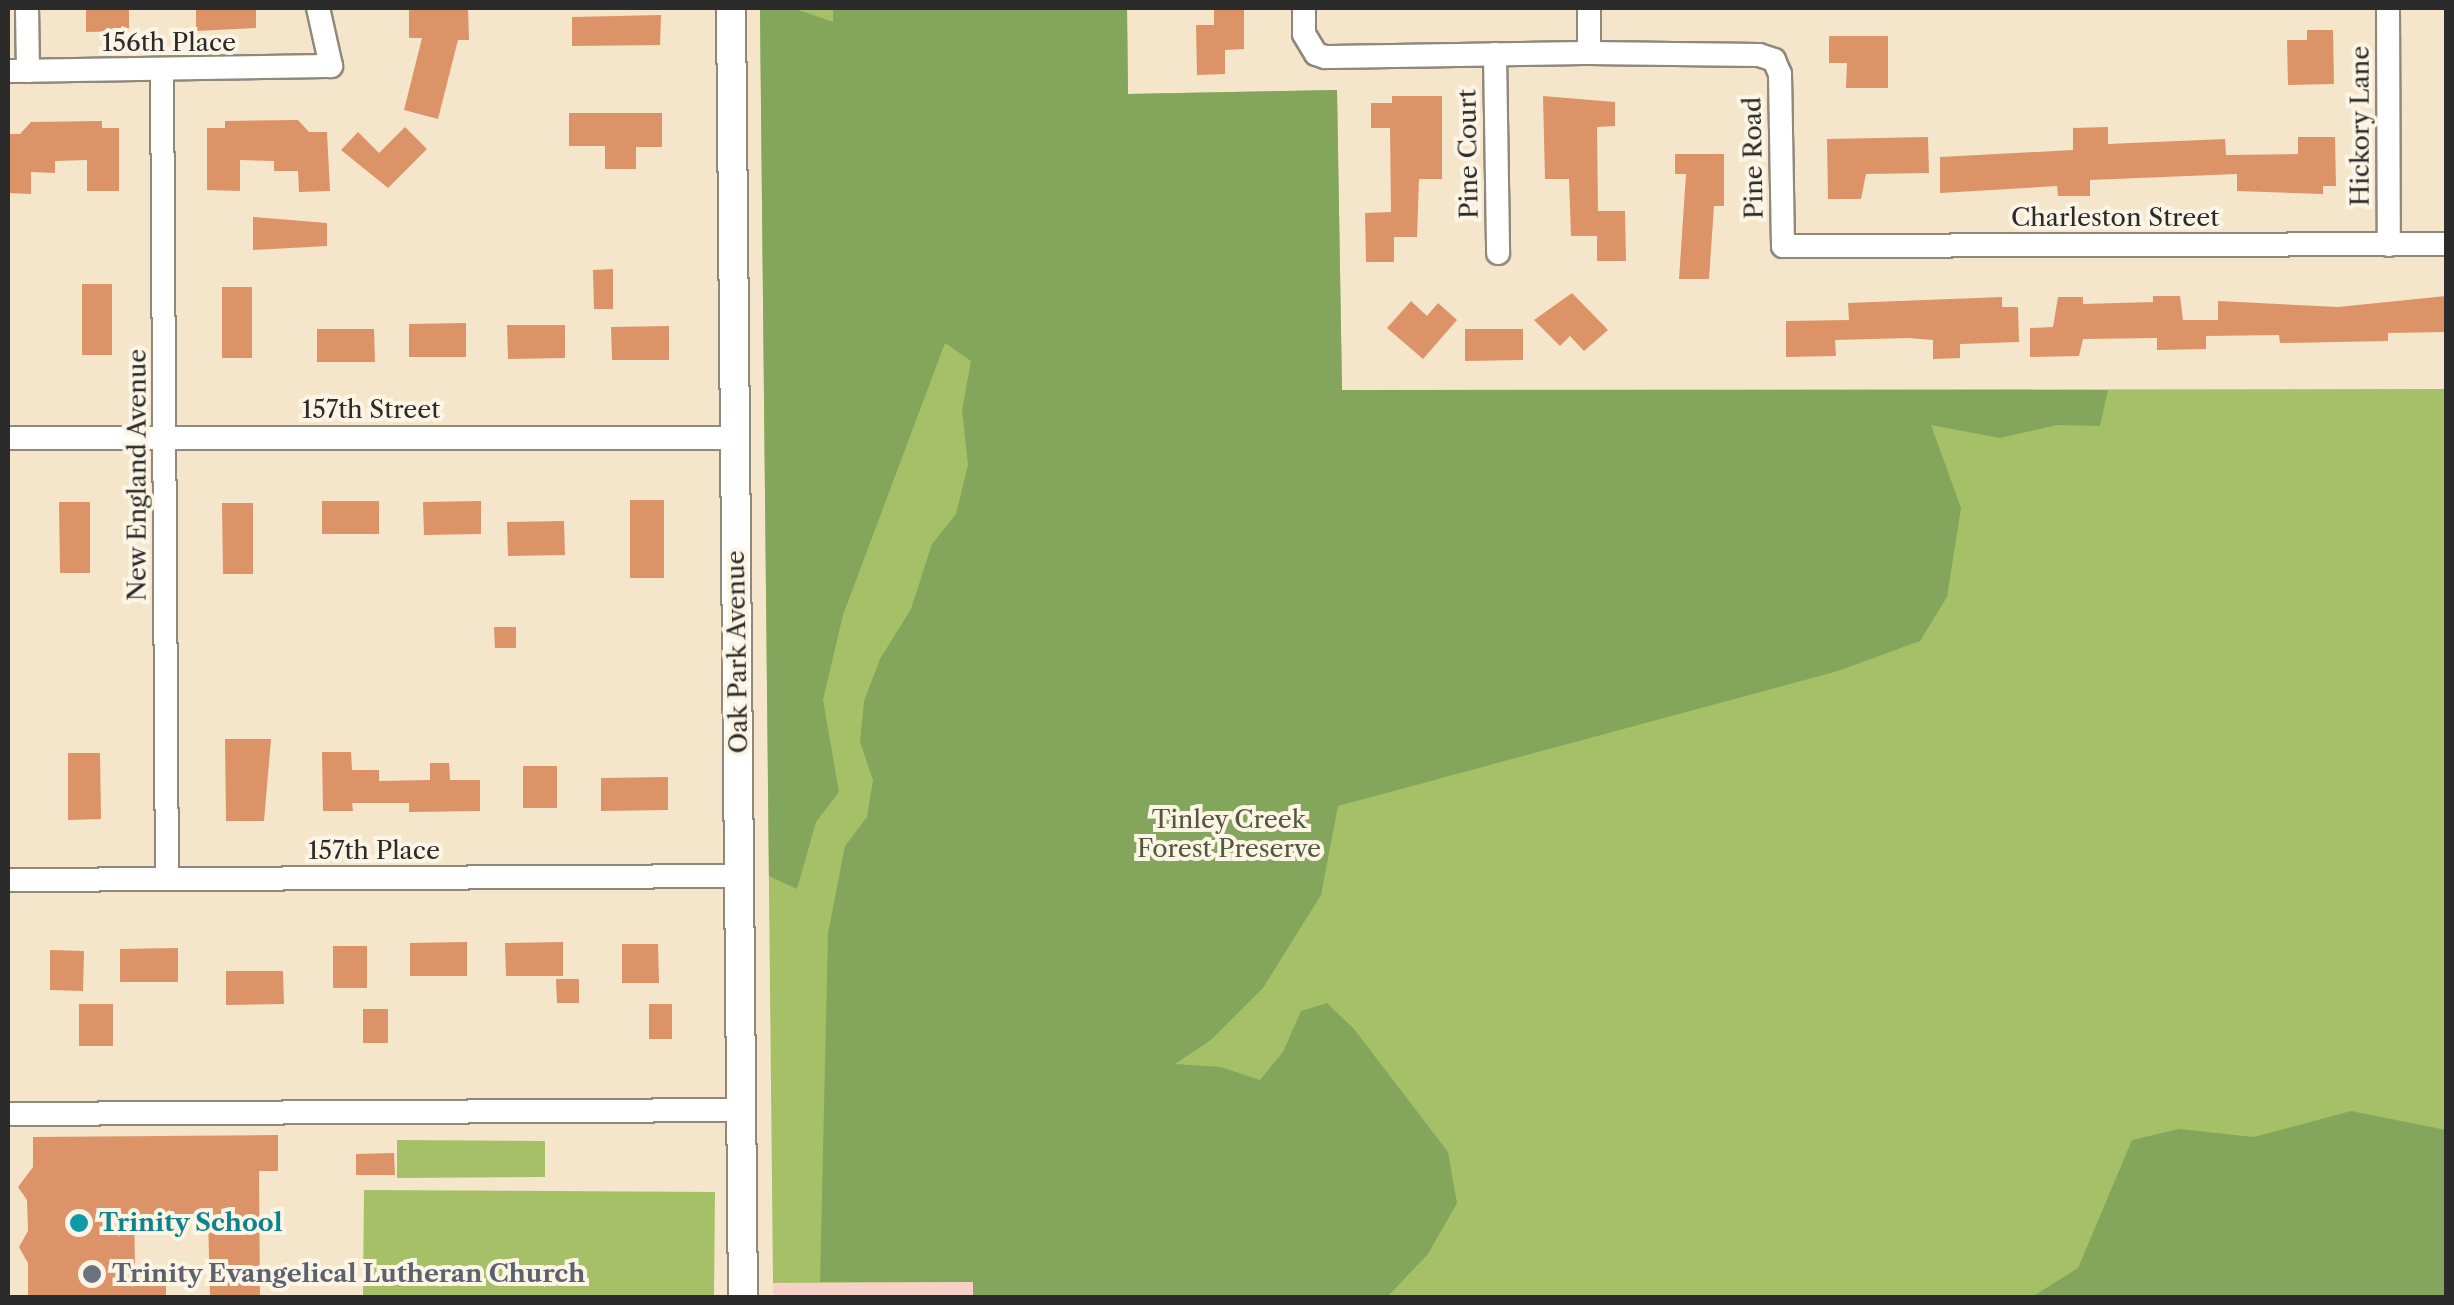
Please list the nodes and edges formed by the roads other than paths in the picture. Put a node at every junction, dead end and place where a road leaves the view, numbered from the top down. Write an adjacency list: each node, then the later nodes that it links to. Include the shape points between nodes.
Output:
1 (27, 8): 10 (street)
2 (318, 8): 9 (street, 156th Place, via 331,66)
3 (731, 8): 17 (street, Oak Park Avenue)
4 (1304, 8): 8 (street, via 1304,34 1316,54)
5 (1589, 8): 7 (street)
6 (2388, 8): 12 (street, Hickory Lane)
7 (1589, 53): 8 (street); 13 (street, Pine Road, via 1760,54 1774,60 1780,74)
8 (1495, 54): 14 (street, Pine Court)
9 (162, 70): 10 (street, 156th Place); 16 (street, New England Avenue)
10 (18, 71)
11 (2446, 244): 12 (street, Charleston Street)
12 (2390, 245): 13 (street, Charleston Street)
13 (1783, 246)
14 (1498, 252)
15 (8, 438): 16 (street, 157th Street)
16 (165, 438): 17 (street, 157th Street); 20 (street, New England Avenue)
17 (735, 438): 18 (street, Oak Park Avenue)
18 (741, 876): 20 (street, 157th Place); 21 (street, Oak Park Avenue)
19 (8, 880): 20 (street, 157th Place)
20 (168, 880)
21 (741, 1110): 22 (street); 23 (street, Oak Park Avenue)
22 (8, 1114)
23 (743, 1298)

